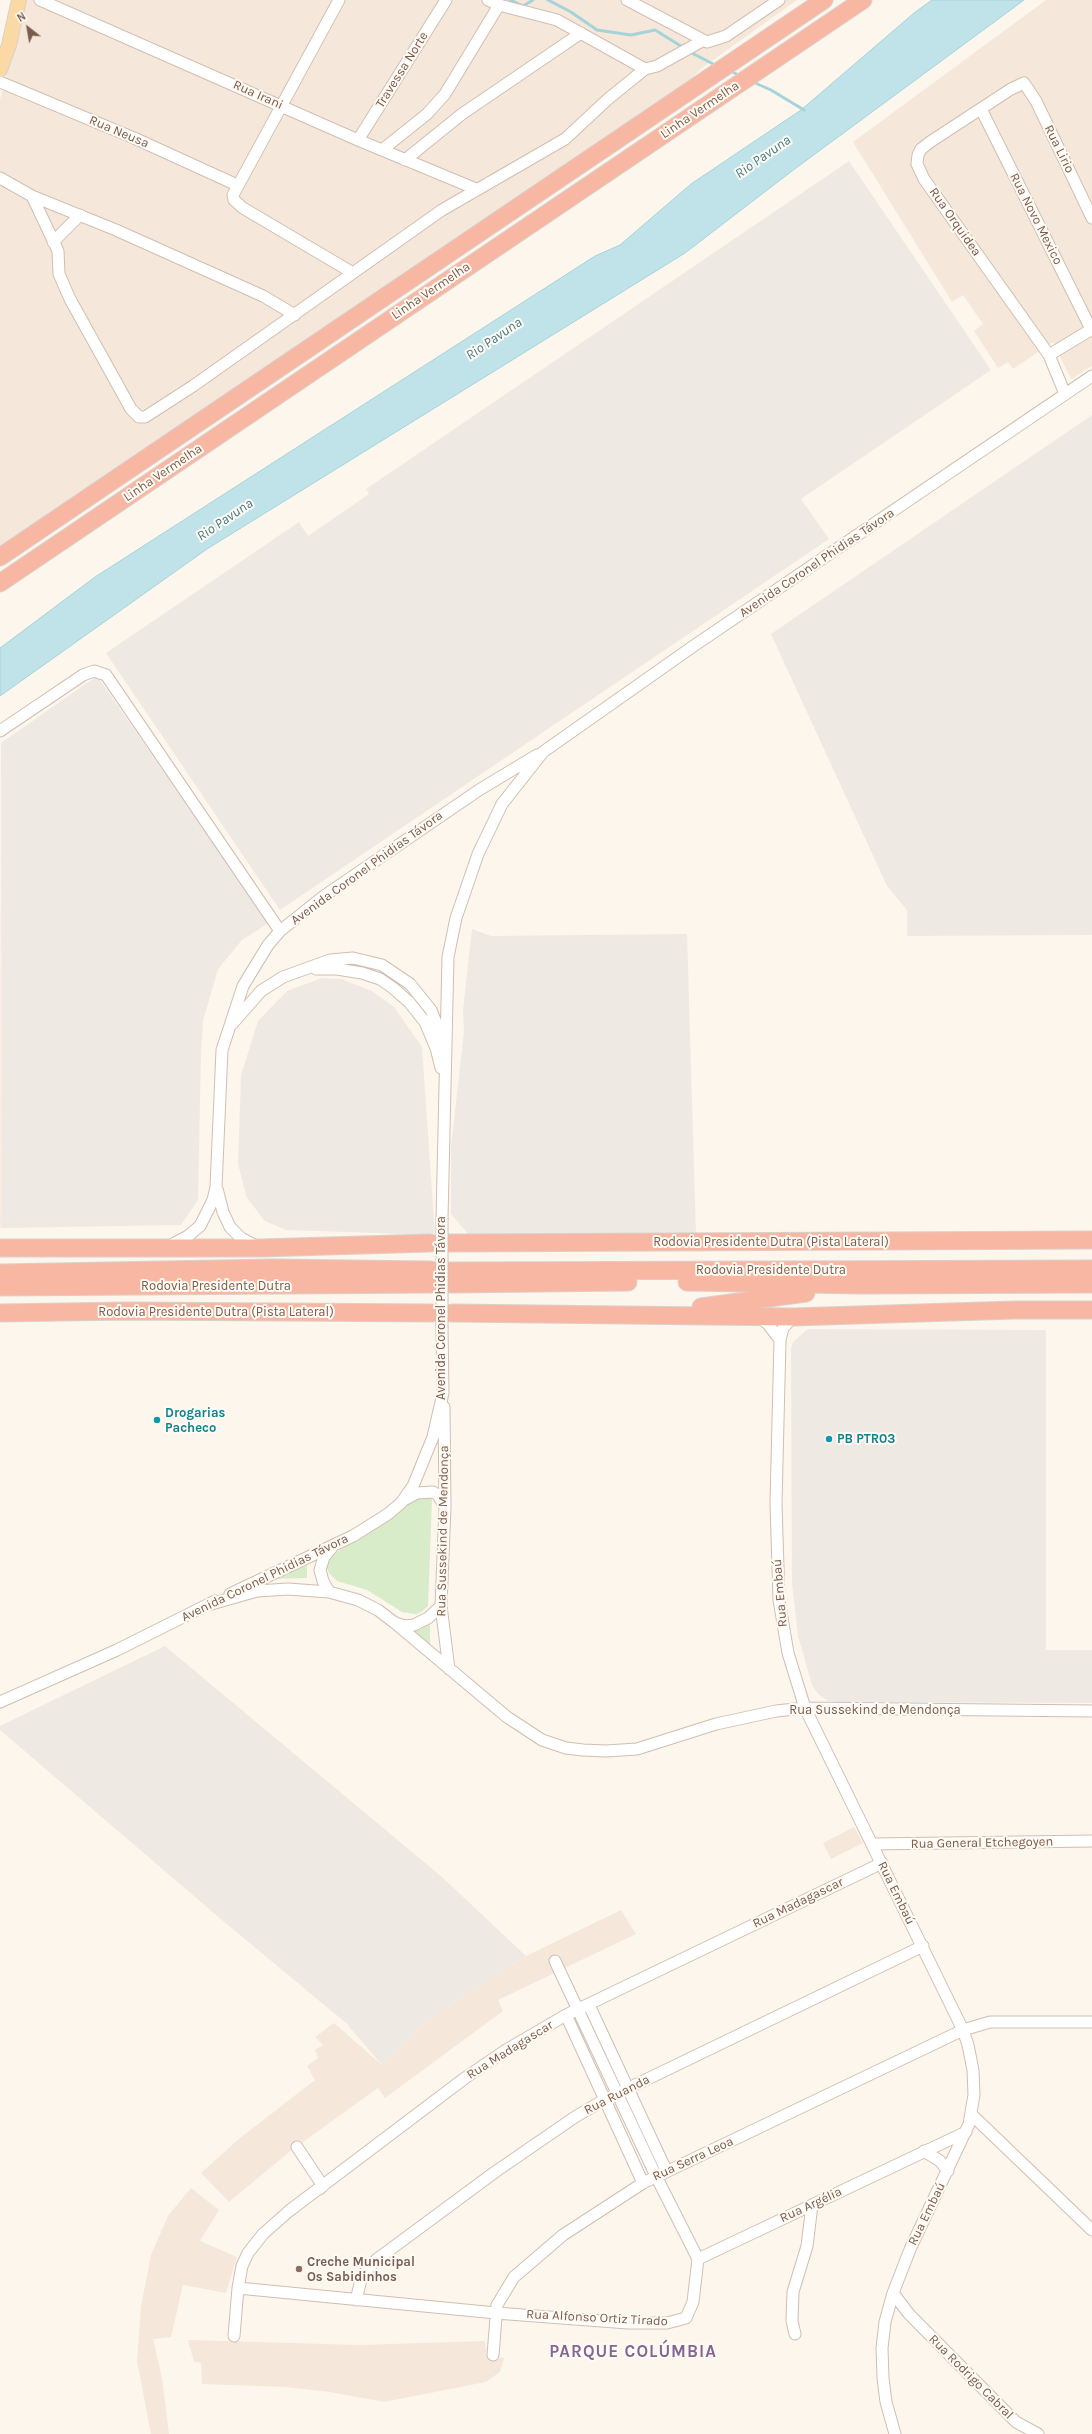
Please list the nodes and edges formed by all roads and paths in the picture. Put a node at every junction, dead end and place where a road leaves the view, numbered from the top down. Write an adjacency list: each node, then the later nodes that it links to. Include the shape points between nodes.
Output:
1 (19, 0): 14 (main road, via 9,45)
2 (40, 0): 17 (street, Rua Irani)
3 (339, 0): 17 (street)
4 (446, 0): 19 (street, Travessa Norte)
5 (488, 0): 10 (street)
6 (627, 0): 12 (street)
7 (779, 0): 12 (street, via 726,36)
8 (824, 0): 35 (highway, Linha Vermelha)
9 (863, 0): 36 (highway, Linha Vermelha)
10 (499, 5): 11 (street, via 556,20); 20 (street, via 445,94 428,114)
11 (581, 33): 13 (street); 21 (street, via 462,114)
12 (698, 43): 13 (street, via 657,66)
13 (645, 69): 24 (street, via 565,139)
14 (0, 70)
15 (0, 82): 23 (street, Rua Neusa)
16 (1021, 83): 18 (street, Rua Orquidea); 27 (street, Rua Lirio, via 1026,84 1036,101)
17 (282, 105): 19 (street, Rua Irani); 23 (street)
18 (981, 109): 31 (street, Rua Novo Mexico); 32 (street, Rua Orquidea, via 921,149 917,164 924,179)
19 (358, 140): 20 (street, Rua Irani)
20 (382, 150): 21 (street, Rua Irani)
21 (405, 160): 24 (street, Rua Irani)
22 (0, 178): 25 (street)
23 (237, 184): 29 (street, via 232,195 243,208)
24 (476, 189): 29 (street)
25 (32, 196): 26 (street); 28 (street)
26 (80, 215): 28 (street); 30 (street, via 263,296)
27 (1092, 218)
28 (54, 242): 30 (street, via 60,260 59,274 70,299 131,410 139,417 145,417 193,386)
29 (353, 273): 30 (street)
30 (295, 315)
31 (1092, 330): 32 (street)
32 (1049, 355): 34 (street, Rua Orquidea)
33 (1092, 376): 34 (street, Avenida Coronel Phidias Távora)
34 (1065, 394): 38 (street, Avenida Coronel Phidias Távora, via 689,649)
35 (0, 557)
36 (0, 584)
37 (0, 731): 39 (street, via 83,675 94,671 106,676)
38 (543, 752): 39 (street, Avenida Coronel Phidias Távora, via 479,790 401,842 324,896); 42 (street, Avenida Coronel Phidias Távora, via 502,804 490,826 456,918 447,970)
39 (280, 931): 41 (street, Avenida Coronel Phidias Távora, via 248,976)
40 (298, 971): 41 (street, via 261,991); 42 (street, via 330,960 347,958 372,961 392,970 410,984 431,1010); 43 (street, via 322,968 351,971 372,976 393,988 409,1002 425,1022 436,1048)
41 (226, 1030): 44 (street, Avenida Coronel Phidias Távora, via 220,1069)
42 (446, 1054): 43 (street, Avenida Coronel Phidias Távora)
43 (444, 1088): 64 (street, Avenida Coronel Phidias Távora, bridge)
44 (216, 1187): 48 (street, Avenida Coronel Phidias Távora, via 211,1208 200,1226); 49 (street, Avenida Coronel Phidias Távora, via 230,1227 241,1238)
45 (1092, 1240): 46 (highway, Rodovia Presidente Dutra (Pista Lateral))
46 (449, 1244)
47 (0, 1248): 48 (highway)
48 (167, 1248): 49 (highway)
49 (260, 1248): 50 (highway, via 430,1246)
50 (272, 1268): 52 (highway, Rodovia Presidente Dutra); 55 (highway, Rodovia Presidente Dutra, via 431,1277)
51 (1092, 1269): 54 (highway, Rodovia Presidente Dutra, via 450,1277)
52 (0, 1273)
53 (1092, 1284): 54 (highway, Rodovia Presidente Dutra)
54 (862, 1285): 60 (highway)
55 (0, 1287)
56 (1092, 1310): 62 (highway)
57 (432, 1313): 58 (highway, Rodovia Presidente Dutra (Pista Lateral), via 135,1310)
58 (0, 1314)
59 (452, 1314): 60 (highway)
60 (645, 1314): 61 (highway)
61 (757, 1316): 62 (highway); 63 (street, via 768,1324)
62 (793, 1317): 63 (street, Rua Embaú, via 784,1328)
63 (780, 1340): 74 (street, Rua Embaú, via 776,1503 779,1600 788,1653)
64 (443, 1393): 65 (street, Avenida Coronel Phidias Távora, via 427,1454 413,1486); 66 (street, Rua Sussekind de Mendonça)
65 (401, 1503): 66 (street, via 426,1490 438,1495); 67 (street, Avenida Coronel Phidias Távora, via 373,1525)
66 (445, 1507): 70 (street, Rua Sussekind de Mendonça)
67 (335, 1544): 68 (street, via 324,1557 320,1570); 69 (street, Avenida Coronel Phidias Távora)
68 (330, 1592): 69 (street, Rua Sussekind de Mendonça, via 306,1589 257,1591); 71 (street, Rua Sussekind de Mendonça, via 358,1600 378,1610)
69 (208, 1605): 73 (street, Avenida Coronel Phidias Távora)
70 (441, 1606): 71 (street, via 428,1618 414,1625); 72 (street, Rua Sussekind de Mendonça)
71 (395, 1623): 72 (street, Rua Sussekind de Mendonça)
72 (449, 1669): 74 (street, Rua Sussekind de Mendonça, via 507,1717 542,1740 566,1748 583,1750 637,1749 716,1724 776,1710)
73 (0, 1702)
74 (805, 1708): 75 (street, Rua Sussekind de Mendonça); 77 (street, Rua Embaú)
75 (1092, 1711)
76 (1092, 1842): 77 (street, Rua General Etchegoyen)
77 (872, 1844): 78 (street, Rua Embaú)
78 (882, 1863): 79 (street, Rua Embaú); 81 (street, Rua Madagascar)
79 (923, 1946): 84 (street, Rua Embaú); 85 (street, Rua Ruanda)
80 (556, 1961): 81 (street)
81 (584, 2007): 82 (street, Rua Madagascar); 85 (street); 86 (street)
82 (566, 2015): 87 (street); 96 (street, Rua Madagascar, via 506,2050)
83 (1092, 2022): 84 (street, Rua Serra Leoa, via 990,2022)
84 (963, 2030): 88 (street, Rua Embaú, via 972,2070); 92 (street, Rua Serra Leoa)
85 (628, 2089): 86 (street, Rua Ruanda); 92 (street)
86 (617, 2094): 87 (street, Rua Ruanda); 94 (street)
87 (604, 2100): 95 (street); 102 (street, Rua Ruanda, via 547,2134 376,2260 362,2276)
88 (972, 2115): 89 (street, Rua Embaú); 98 (street)
89 (966, 2132): 91 (street, Rua Argélia); 93 (street, Rua Embaú)
90 (297, 2147): 96 (street)
91 (924, 2151): 93 (street, via 940,2161); 97 (street, Rua Argélia)
92 (666, 2170): 94 (street, Rua Serra Leoa)
93 (948, 2171): 101 (street, Rua Embaú, via 911,2247)
94 (656, 2176): 95 (street, Rua Serra Leoa); 99 (street)
95 (643, 2183): 104 (street, Rua Serra Leoa, via 599,2210 530,2262 514,2277 502,2295)
96 (321, 2188): 100 (street, Rua Madagascar, via 274,2224 254,2245 242,2266)
97 (812, 2205): 99 (street, Rua Argélia); 106 (street, via 807,2246 793,2292 792,2315)
98 (1092, 2230)
99 (698, 2259): 104 (street, Rua Alfonso Ortiz Tirado, via 690,2311 686,2318 677,2322 628,2323)
100 (238, 2288): 102 (street, Rua Alfonso Ortiz Tirado); 107 (street, Rua Madagascar)
101 (893, 2293): 103 (street, Rua Embaú); 105 (street, Rua Rodrigo Cabral)
102 (356, 2300): 104 (street, Rua Alfonso Ortiz Tirado)
103 (888, 2312): 105 (street); 109 (street, Rua Embaú, via 882,2348 883,2378 886,2402)
104 (496, 2313): 108 (street, Rua Serra Leoa)
105 (909, 2314): 110 (street, Rua Rodrigo Cabral, via 1016,2422)
106 (795, 2334)
107 (234, 2336)
108 (493, 2354)
109 (895, 2434)
110 (1038, 2434)

